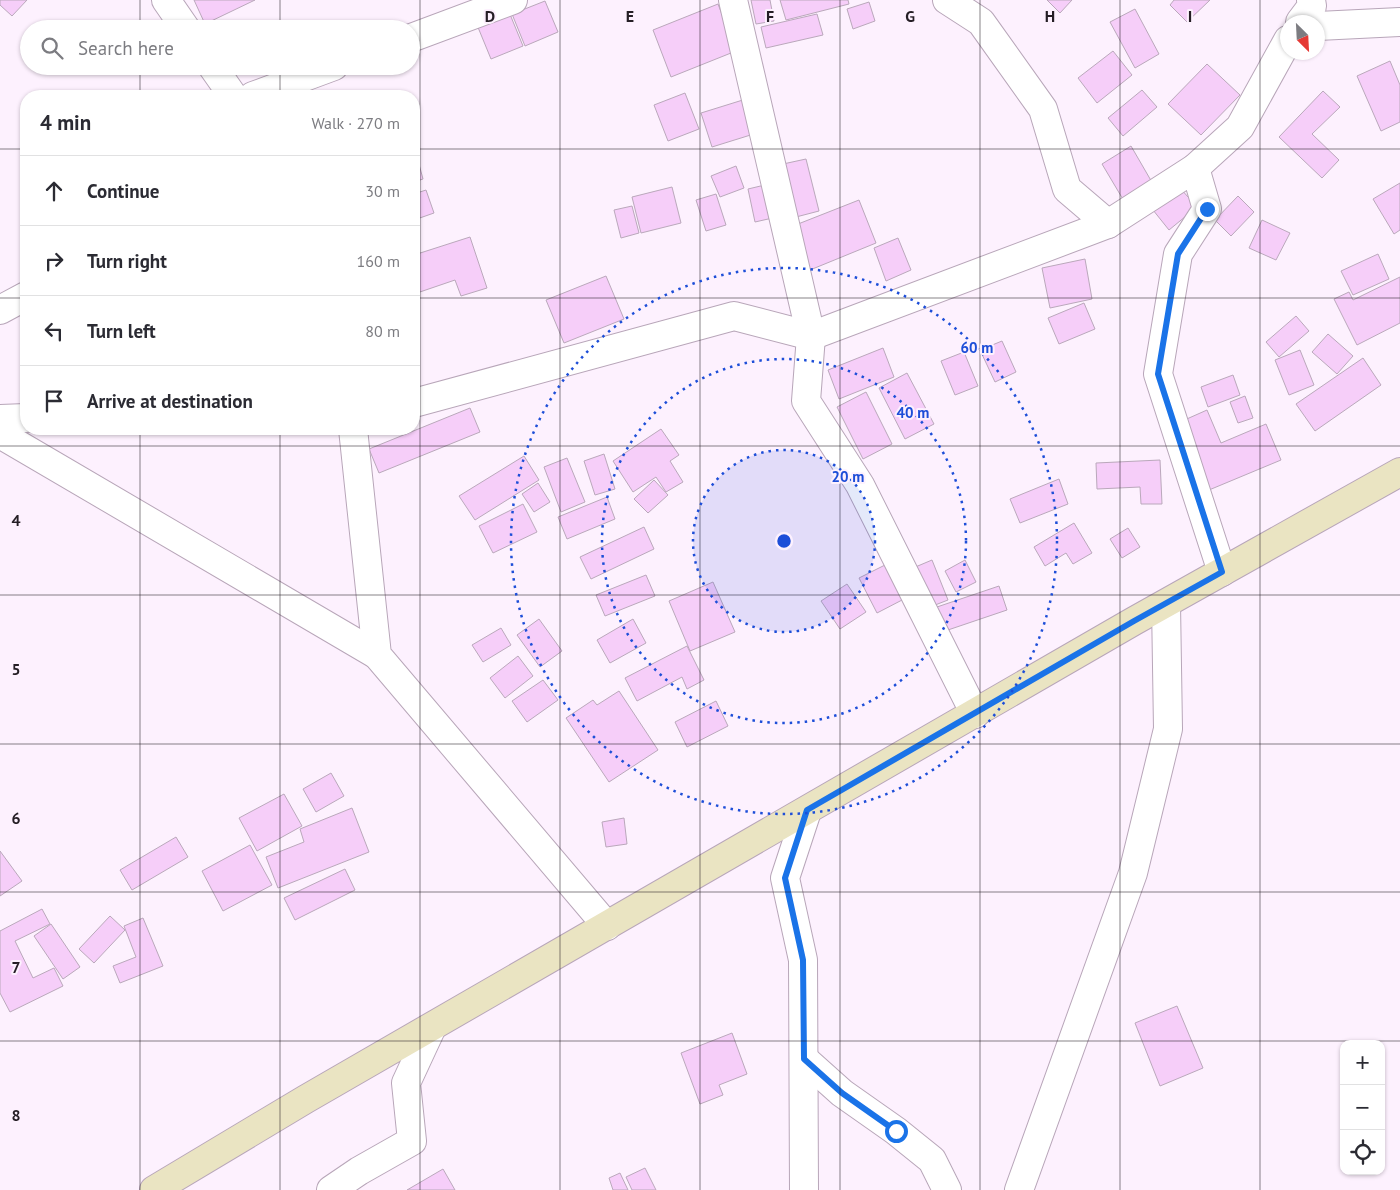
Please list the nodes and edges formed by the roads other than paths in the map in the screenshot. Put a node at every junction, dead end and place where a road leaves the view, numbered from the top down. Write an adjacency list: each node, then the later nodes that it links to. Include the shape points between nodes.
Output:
1 (166, 0): 7 (street)
2 (513, 0): 10 (street)
3 (733, 0): 20 (street)
4 (947, 0): 17 (street, via 981,22 1043,109 1067,189)
5 (1311, 0): 6 (street, via 1312,6)
6 (1305, 15)
7 (180, 20)
8 (1400, 22): 9 (street)
9 (1325, 26)
10 (420, 35)
11 (1280, 54): 16 (street, via 1240,127)
12 (218, 75): 14 (street)
13 (310, 75): 15 (street)
14 (229, 90)
15 (269, 90)
16 (1195, 168): 17 (street); 27 (street, via 1207,209 1178,254 1158,374)
17 (1108, 224): 20 (street)
18 (20, 299): 19 (street)
19 (0, 310)
20 (811, 336): 21 (street, via 734,316); 30 (street, via 806,401 860,486)
21 (420, 401)
22 (20, 418): 23 (street)
23 (0, 419)
24 (0, 434): 29 (street)
25 (354, 435): 29 (street)
26 (1400, 472): 27 (main road)
27 (1222, 572): 28 (main road)
28 (1166, 604): 30 (main road); 39 (street, via 1168,729 1133,873)
29 (377, 655): 32 (street)
30 (975, 714): 31 (main road)
31 (807, 810): 32 (main road); 34 (street, via 785,878 803,960)
32 (607, 926): 33 (main road)
33 (432, 1027): 35 (main road); 36 (street, via 406,1084 412,1141)
34 (804, 1059): 37 (street); 38 (street, via 842,1093 932,1160)
35 (154, 1190)
36 (331, 1190)
37 (804, 1190)
38 (946, 1190)
39 (1019, 1190)

